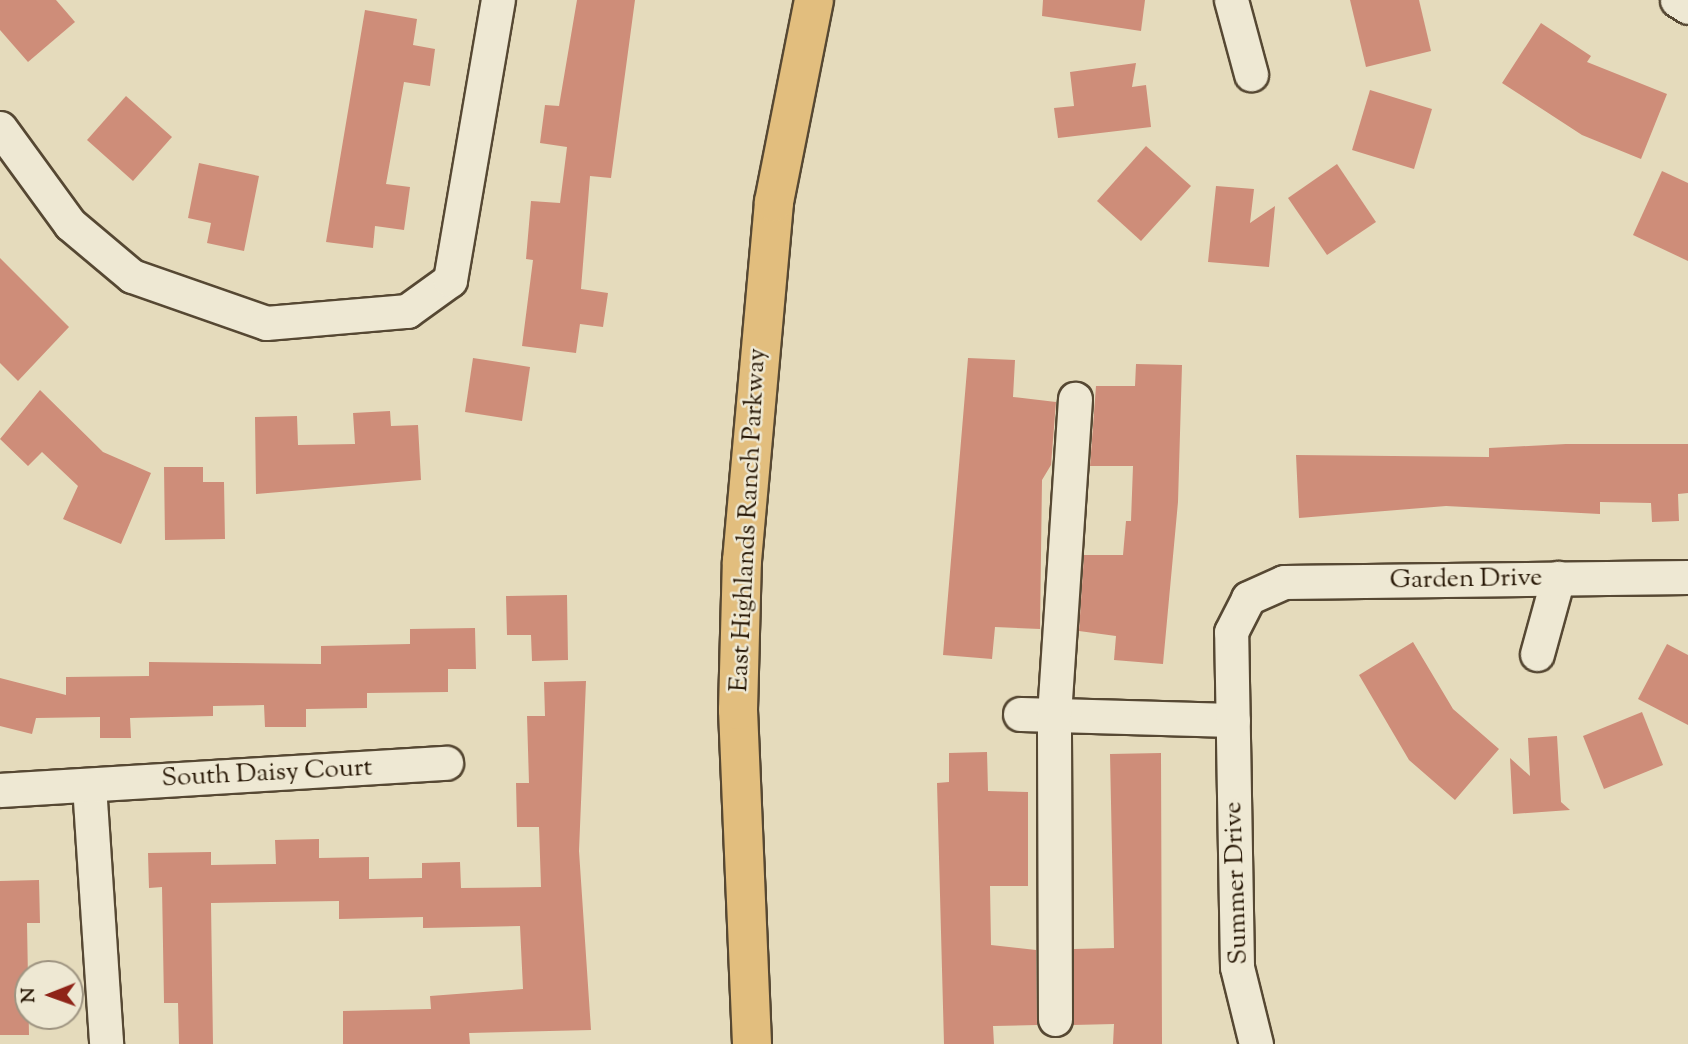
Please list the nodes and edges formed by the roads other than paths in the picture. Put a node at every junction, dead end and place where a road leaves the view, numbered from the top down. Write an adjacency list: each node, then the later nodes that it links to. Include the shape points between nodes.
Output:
1 (498, 0): 7 (street, via 450,280 407,311 266,323 132,276 70,224)
2 (814, 0): 21 (main road, East Highlands Ranch Parkway, via 774,202 742,561 738,710)
3 (1231, 0): 6 (street)
4 (1677, 0): 5 (street)
5 (1688, 6)
6 (1251, 74)
7 (0, 128)
8 (1075, 399): 14 (street)
9 (1688, 577): 10 (street, Garden Drive)
10 (1558, 579): 11 (street, Garden Drive, via 1284,582); 12 (street)
11 (1248, 598): 15 (street, Summer Drive, via 1231,632)
12 (1537, 654)
13 (1020, 714): 14 (street)
14 (1054, 715): 15 (street); 19 (street)
15 (1233, 720): 22 (street, Summer Drive, via 1237,967)
16 (446, 763): 17 (street, South Daisy Court)
17 (89, 785): 18 (street, South Daisy Court); 20 (street)
18 (0, 790)
19 (1055, 1019)
20 (106, 1044)
21 (752, 1044)
22 (1256, 1044)

